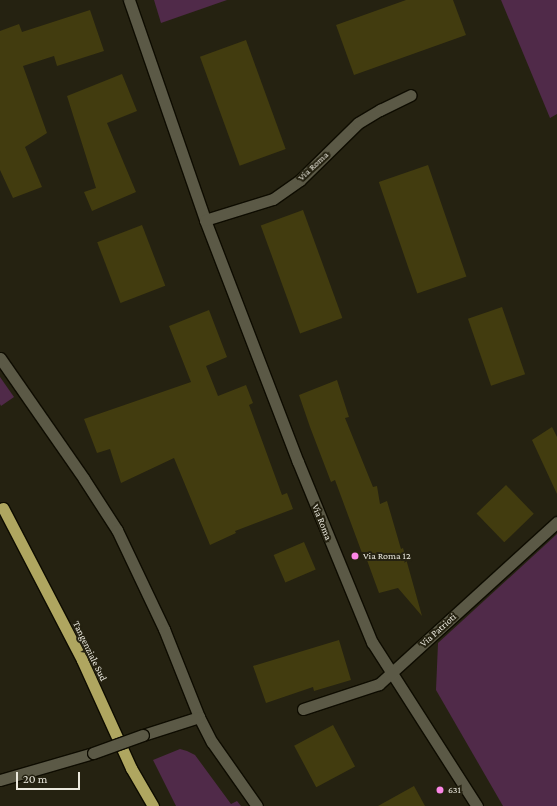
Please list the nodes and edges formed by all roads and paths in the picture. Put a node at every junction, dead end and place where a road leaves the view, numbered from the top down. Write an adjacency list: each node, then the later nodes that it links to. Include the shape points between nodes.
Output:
1 (129, 0): 3 (street, Via Roma)
2 (411, 95): 3 (street, Via Roma, via 358,123 300,180 272,199)
3 (205, 220): 7 (street, Via Roma, via 335,555 372,642)
4 (0, 358): 9 (street, via 117,530 164,630)
5 (3, 508): 11 (highway, Tangenziale Sud, via 82,660 126,757)
6 (557, 522): 7 (street, Via Patrioti)
7 (390, 672): 8 (street, Via Patrioti, via 379,684); 13 (street, Via Roma, via 434,735)
8 (303, 709)
9 (199, 717): 10 (street, bridge, via 93,753); 12 (street, via 212,742)
10 (0, 780)
11 (152, 806)
12 (257, 806)
13 (477, 806)

